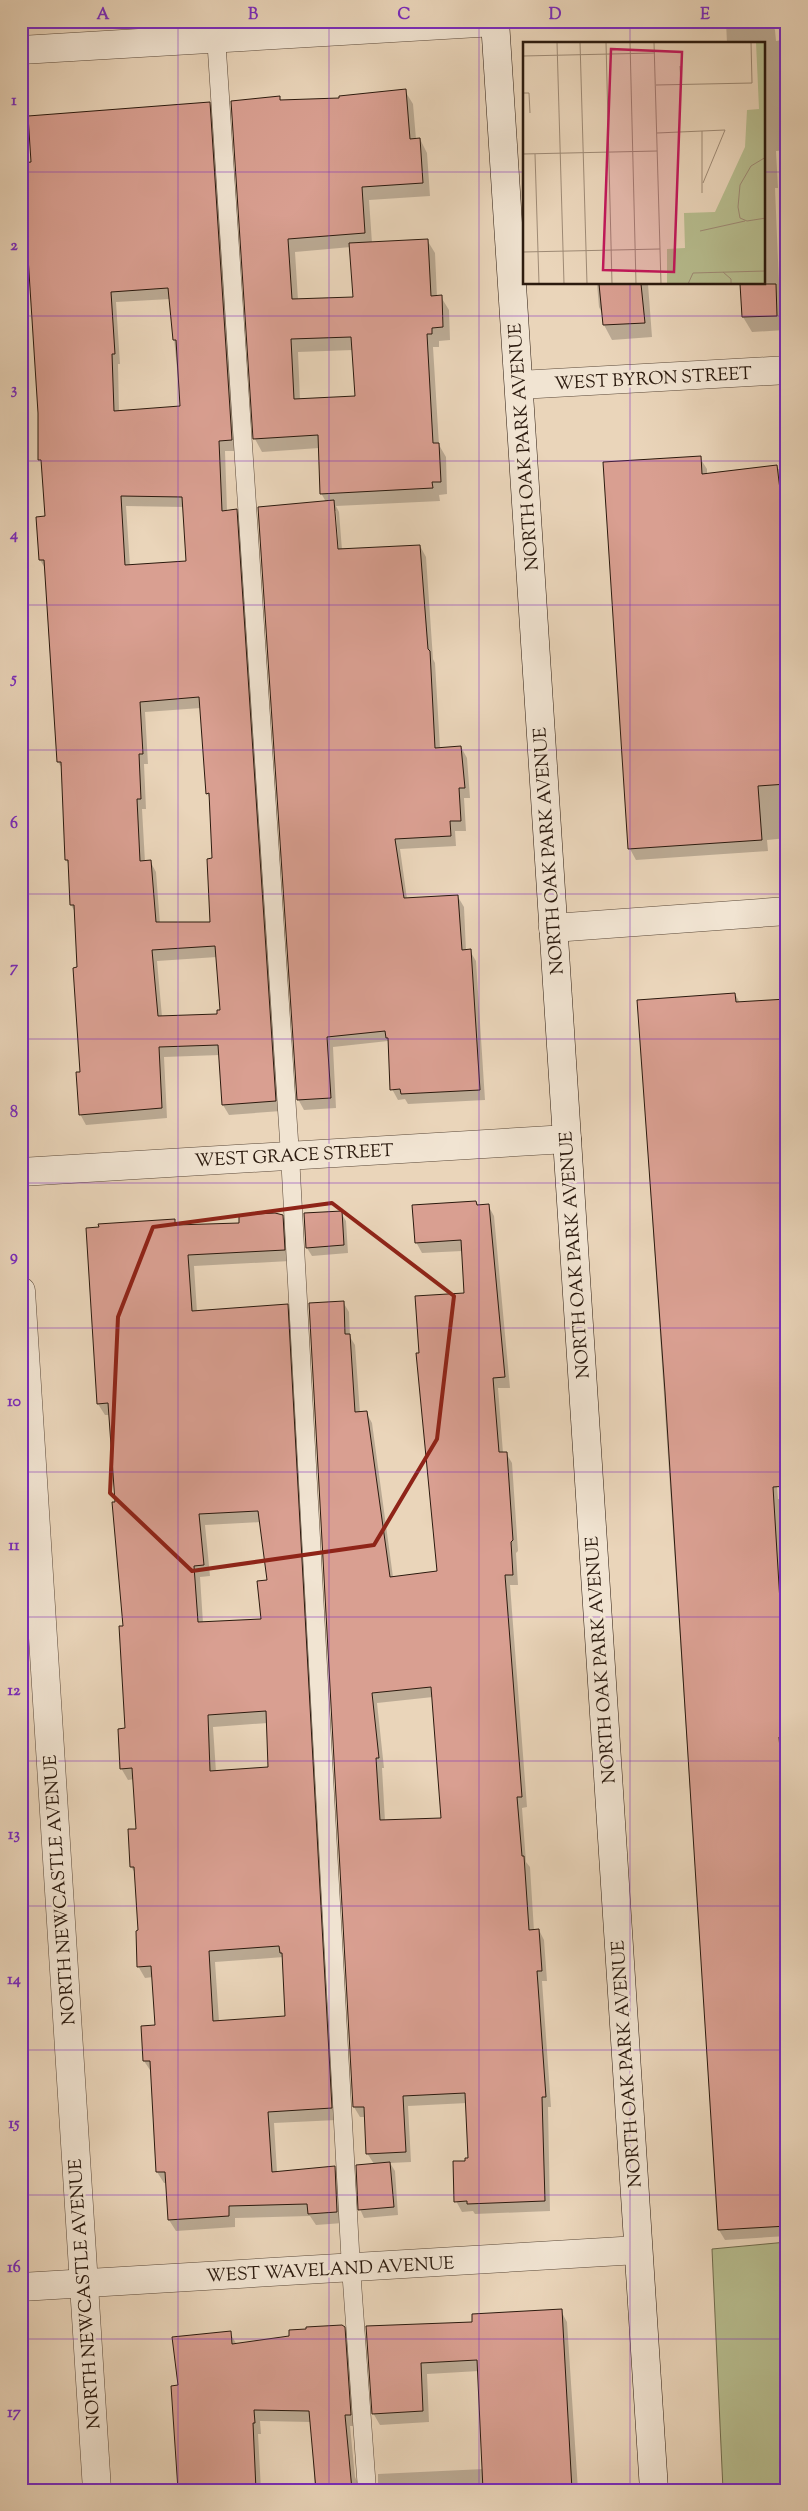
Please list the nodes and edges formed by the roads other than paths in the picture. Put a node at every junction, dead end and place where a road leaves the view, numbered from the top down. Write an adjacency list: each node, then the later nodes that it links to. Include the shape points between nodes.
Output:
1 (495, 22): 2 (street); 5 (street, NORTH OAK PARK AVENUE)
2 (216, 30): 3 (street); 9 (lane)
3 (21, 50)
4 (787, 370): 5 (street, WEST BYRON STREET)
5 (519, 385): 7 (street, NORTH OAK PARK AVENUE)
6 (787, 911): 7 (street)
7 (553, 928): 8 (street, NORTH OAK PARK AVENUE)
8 (567, 1139): 9 (street, WEST GRACE STREET); 12 (street, NORTH OAK PARK AVENUE)
9 (290, 1155): 10 (street, WEST GRACE STREET); 13 (lane)
10 (21, 1172)
11 (21, 1291): 14 (street, NORTH NEWCASTLE AVENUE)
12 (638, 2250): 13 (street, WEST WAVELAND AVENUE); 18 (street, NORTH OAK PARK AVENUE)
13 (352, 2268): 14 (street, WEST WAVELAND AVENUE); 17 (lane)
14 (84, 2283): 15 (street, WEST WAVELAND AVENUE); 16 (street, NORTH NEWCASTLE AVENUE)
15 (21, 2287)
16 (97, 2490)
17 (367, 2490)
18 (654, 2490)

